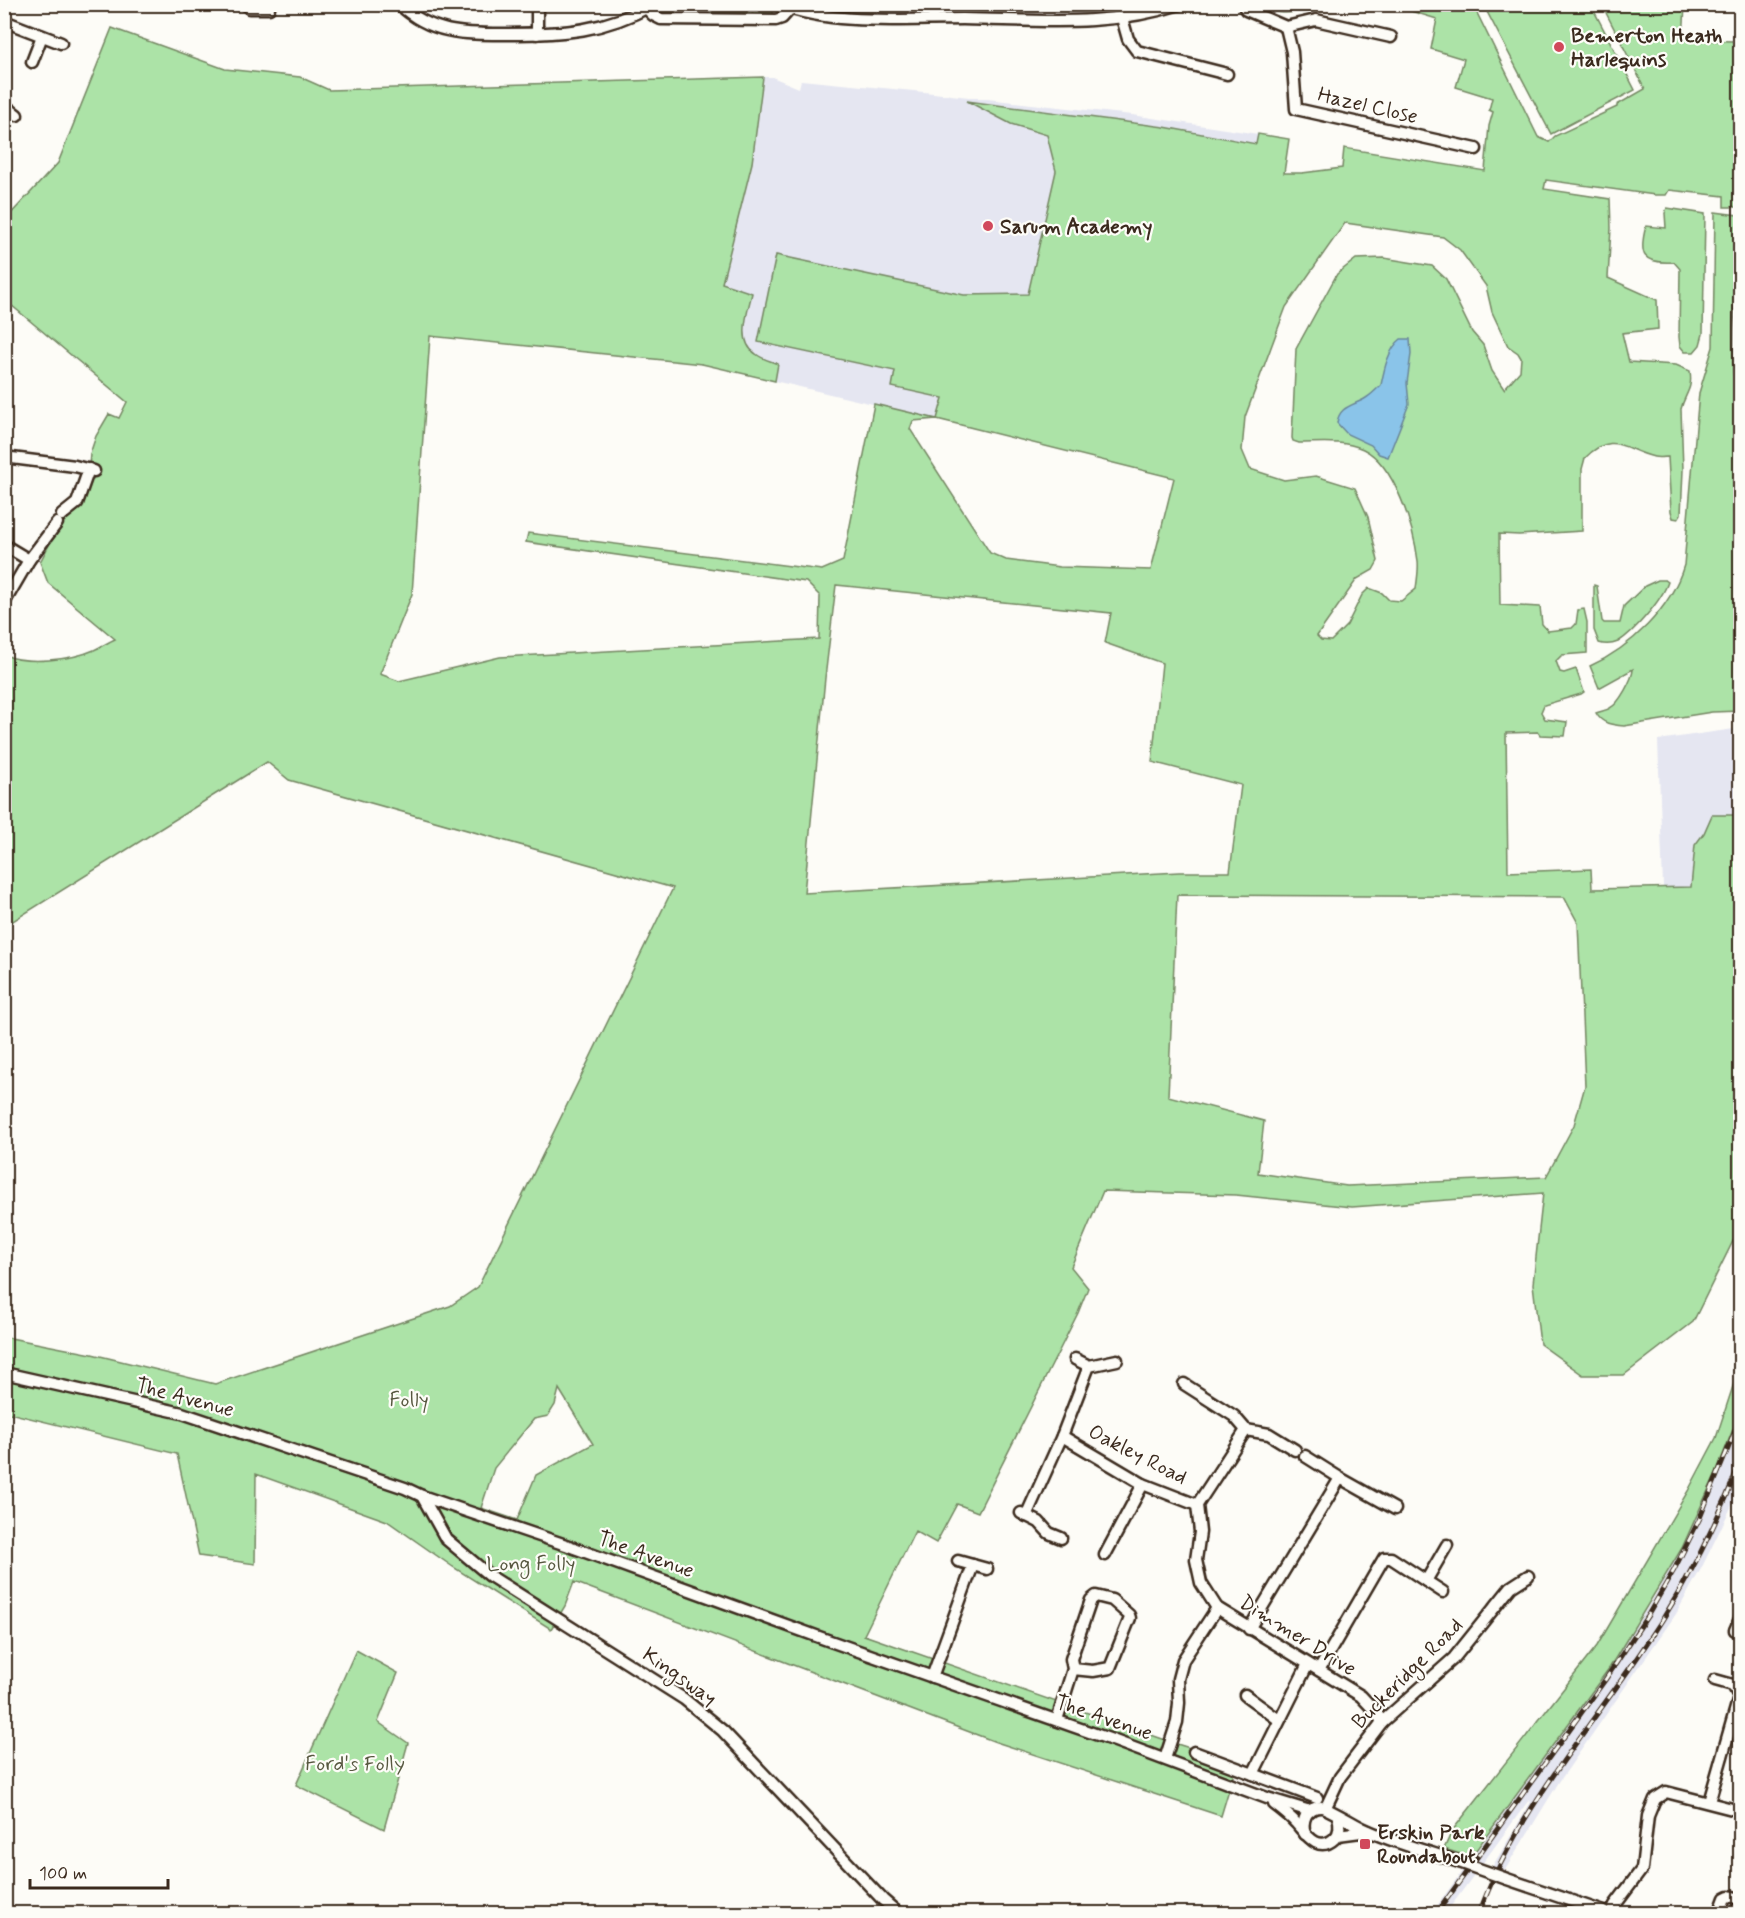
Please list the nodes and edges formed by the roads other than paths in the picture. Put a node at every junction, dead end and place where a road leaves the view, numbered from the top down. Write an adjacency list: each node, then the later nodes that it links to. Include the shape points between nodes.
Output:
1 (399, 4): 16 (street, via 425,23 454,33)
2 (537, 4): 16 (street)
3 (777, 4): 10 (street)
4 (934, 4): 12 (street)
5 (1180, 4): 11 (street)
6 (1243, 4): 15 (street, via 1246,10)
7 (269, 6): 9 (street); 13 (street)
8 (651, 7): 10 (street, via 653,15 661,19 764,20 782,18); 16 (street, via 590,29)
9 (249, 8)
10 (790, 9): 12 (street, via 850,18)
11 (1122, 18): 12 (street, via 1083,22); 21 (street, via 1128,39 1137,51)
12 (933, 19)
13 (271, 20)
14 (4, 21): 17 (street)
15 (1286, 27): 18 (street, via 1316,20); 24 (street, Hazel Close, via 1296,109)
16 (537, 34)
17 (42, 36): 19 (street); 20 (street)
18 (1391, 37)
19 (61, 43)
20 (32, 62)
21 (1227, 74)
22 (4, 105): 23 (street)
23 (17, 116)
24 (1476, 149)
25 (4, 457): 27 (street, via 92,470 77,503 59,519)
26 (4, 545): 27 (street)
27 (29, 560): 28 (street)
28 (4, 603)
29 (1075, 1359): 31 (street)
30 (1117, 1360): 31 (street)
31 (1089, 1366): 35 (street, Oakley Road)
32 (4, 1373): 38 (street, The Avenue, via 182,1413)
33 (1184, 1384): 34 (street, via 1234,1416)
34 (1246, 1430): 36 (street, via 1269,1434); 39 (street, Oakley Road)
35 (1062, 1436): 37 (street, Oakley Road); 41 (street, Oakley Road, via 1023,1514)
36 (1340, 1478): 40 (street); 52 (street)
37 (1143, 1484): 39 (street, Oakley Road); 43 (street)
38 (422, 1496): 57 (street, The Avenue); 78 (street, Kingsway, via 446,1539 490,1576 684,1699 723,1731)
39 (1197, 1506): 50 (street, Oakley Road, via 1197,1570)
40 (1395, 1509)
41 (1061, 1538)
42 (1447, 1545): 48 (street)
43 (1105, 1556)
44 (958, 1561): 45 (street)
45 (973, 1565): 46 (street); 57 (street)
46 (987, 1569)
47 (1528, 1576): 62 (street, Buckeridge Road, via 1511,1587 1454,1658)
48 (1426, 1581): 49 (street); 56 (street, via 1384,1558)
49 (1443, 1592)
50 (1217, 1608): 52 (street, Dimmer Drive); 64 (street, via 1183,1660 1178,1679 1177,1722)
51 (1740, 1619): 53 (street)
52 (1249, 1629): 54 (street, Dimmer Drive)
53 (1735, 1630)
54 (1308, 1664): 56 (street, Dimmer Drive); 61 (street)
55 (1073, 1669): 55 (street, via 1110,1668 1130,1618 1112,1599 1096,1596 1091,1600 1071,1659); 60 (street)
56 (1319, 1670): 62 (street, Dimmer Drive, via 1360,1696)
57 (932, 1677): 60 (street, The Avenue)
58 (1715, 1680): 68 (street, via 1733,1685 1739,1697)
59 (1245, 1695): 61 (street)
60 (1057, 1720): 64 (street, The Avenue)
61 (1279, 1720): 65 (street)
62 (1382, 1722): 69 (street, Buckeridge Road, via 1340,1777)
63 (1194, 1752): 65 (street)
64 (1165, 1759): 66 (street, The Avenue)
65 (1253, 1774): 67 (street)
66 (1267, 1798): 70 (street, The Avenue); 74 (street, The Avenue)
67 (1317, 1798)
68 (1709, 1802): 71 (street); 77 (street, via 1666,1792 1655,1799 1648,1816 1642,1869)
69 (1326, 1807): 70 (street, The Avenue); 72 (street)
70 (1310, 1811): 74 (street, via 1304,1822)
71 (1740, 1811)
72 (1338, 1816): 73 (street); 75 (street)
73 (1368, 1831): 75 (street); 77 (street, bridge)
74 (1305, 1834): 75 (street, via 1322,1844)
75 (1338, 1835)
76 (1740, 1899): 79 (street, via 1725,1898)
77 (1605, 1913)
78 (899, 1914)
79 (1719, 1914)

